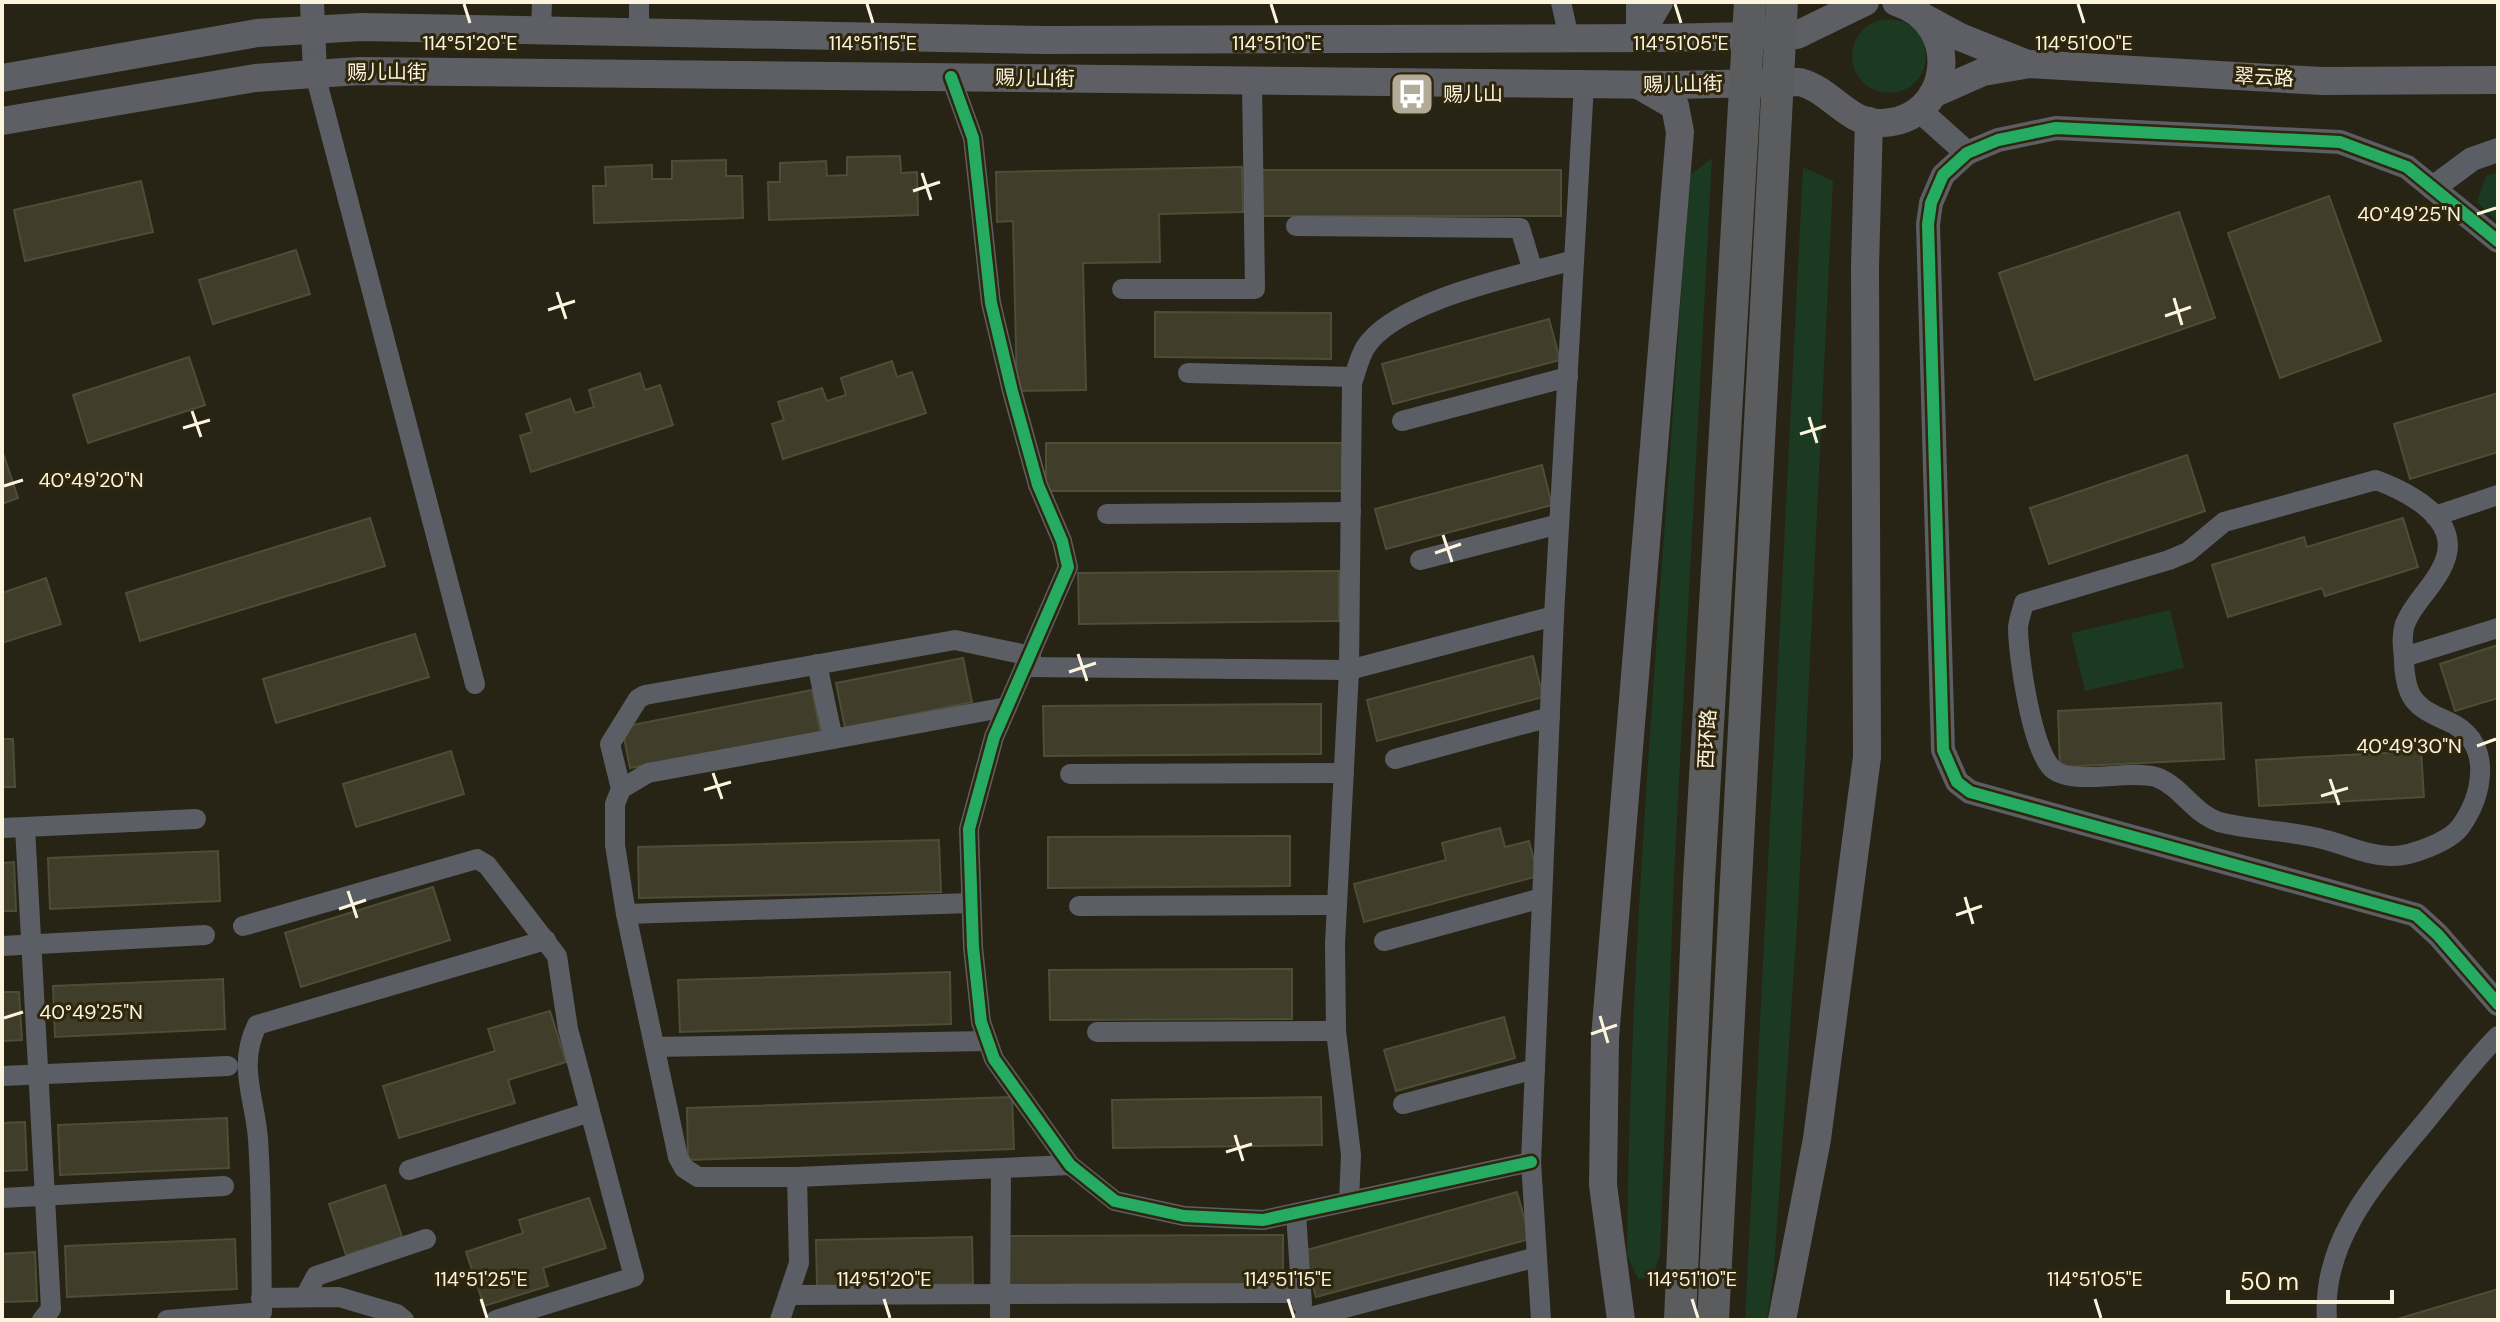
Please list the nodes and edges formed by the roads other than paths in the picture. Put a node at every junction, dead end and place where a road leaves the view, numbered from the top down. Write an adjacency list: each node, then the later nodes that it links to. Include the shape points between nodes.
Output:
1 (542, 2): 11 (street)
2 (639, 2): 12 (street)
3 (1561, 2): 13 (street)
4 (1638, 2): 14 (street)
5 (1659, 2): 14 (main road)
6 (1750, 2): 111 (highway, 西环路, via 1699,880)
7 (1782, 2): 112 (highway, 西环路)
8 (1865, 2): 14 (main road, 赐儿山街, via 1797,35)
9 (1909, 7): 16 (main road, via 1960,37); 24 (main road, via 1937,35 1942,55 1941,75)
10 (312, 16): 11 (main road, 赐儿山街, via 362,27); 17 (street); 19 (main road, 赐儿山街, via 257,33)
11 (541, 30): 12 (main road, 赐儿山街)
12 (639, 32): 15 (main road, 赐儿山街)
13 (1569, 38): 14 (main road, 赐儿山街); 15 (main road, 赐儿山街)
14 (1638, 38)
15 (1251, 39): 21 (main road)
16 (2030, 64): 20 (main road, 翠云路, via 2322,81); 24 (main road, via 1983,72)
17 (315, 74): 18 (main road, 赐儿山街); 25 (main road, 赐儿山街, via 255,78); 51 (street)
18 (951, 77): 21 (main road, 赐儿山街); 48 (street, via 973,138 991,303 1005,362 1038,485 1068,567)
19 (2, 78)
20 (2498, 80)
21 (1252, 82): 22 (main road, 赐儿山街); 34 (street, via 1255,289)
22 (1584, 84): 23 (main road, 赐儿山街); 32 (street)
23 (1637, 85): 26 (main road, 赐儿山街, via 1800,82 1816,86 1843,110); 110 (main road, via 1675,106 1680,132 1605,1038 1603,1185)
24 (1926, 102): 26 (main road, via 1901,119); 28 (street)
25 (2, 121)
26 (1869, 121): 113 (main road, via 1867,757 1817,1139)
27 (2498, 150): 29 (street, via 2472,159)
28 (1967, 153): 29 (street, via 1998,140 2056,128 2315,139 2340,142 2407,167); 73 (street, via 1943,175 1928,224 1943,750 1957,782 1970,792 2416,915)
29 (2433, 188): 31 (street)
30 (1296, 226): 33 (street, via 1520,228)
31 (2498, 241)
32 (1574, 260): 33 (street); 37 (street)
33 (1533, 271): 36 (street, via 1460,291 1385,326 1365,348)
34 (1122, 289)
35 (1188, 373): 36 (street)
36 (1354, 377): 40 (street)
37 (1568, 377): 38 (street); 43 (street)
38 (1402, 421)
39 (2498, 495): 42 (street)
40 (1351, 512): 41 (street); 50 (street)
41 (1107, 514)
42 (2435, 516): 47 (street, via 2446,538 2445,562 2411,609 2402,632); 47 (street, via 2403,490 2376,480 2224,522 2188,552 2169,560 2035,598 2024,603 2018,625 2032,724 2041,756 2056,772 2152,776 2174,785 2217,821 2394,856 2438,842 2460,828 2481,783 2482,766 2473,740 2411,696)
43 (1559, 524): 44 (street); 45 (street)
44 (1420, 560)
45 (1554, 616): 50 (street); 53 (street)
46 (2498, 628): 47 (street)
47 (2404, 657)
48 (1028, 661): 49 (street, via 955,640); 50 (street); 52 (street)
49 (817, 664): 54 (street); 58 (street, via 638,699 610,744)
50 (1349, 670): 56 (street)
51 (475, 684)
52 (1007, 707): 54 (street); 63 (street, via 969,829)
53 (1550, 717): 55 (street); 62 (street)
54 (833, 739): 58 (street, via 648,773)
55 (1395, 759)
56 (1344, 773): 57 (street); 64 (street)
57 (1070, 774)
58 (621, 789): 66 (street, via 615,804 615,845)
59 (196, 819): 60 (street)
60 (25, 827): 61 (street); 71 (street)
61 (2, 828)
62 (1542, 898): 70 (street); 80 (street)
63 (971, 903): 66 (street); 77 (street)
64 (1337, 905): 65 (street); 74 (street)
65 (1079, 906)
66 (626, 914): 78 (street)
67 (243, 926): 69 (street, via 477,859)
68 (205, 935): 71 (street)
69 (546, 940): 84 (street, via 560,967 568,1029); 101 (street, via 257,1025 246,1058 246,1082 258,1136)
70 (1384, 941)
71 (31, 945): 72 (street); 81 (street)
72 (2, 946)
73 (2498, 1004)
74 (1336, 1031): 75 (street); 93 (street, via 1351,1155)
75 (1097, 1032)
76 (2498, 1036): 114 (street, via 2363,1198 2335,1253)
77 (987, 1041): 78 (street); 86 (street, via 1015,1092)
78 (655, 1047): 89 (street, via 684,1168 698,1177)
79 (228, 1066): 81 (street)
80 (1535, 1069): 83 (street); 85 (street)
81 (38, 1074): 82 (street); 91 (street)
82 (2, 1076)
83 (1403, 1104)
84 (590, 1112): 88 (street); 106 (street, via 634,1277)
85 (1531, 1162): 93 (street); 96 (street)
86 (1070, 1165): 87 (street); 94 (street, via 1115,1201 1184,1216 1263,1220)
87 (1001, 1168): 89 (street); 97 (street)
88 (409, 1170)
89 (797, 1177): 100 (street, via 799,1263)
90 (224, 1186): 91 (street)
91 (45, 1196): 92 (street); 103 (street, via 51,1309)
92 (2, 1198)
93 (1349, 1201): 94 (street)
94 (1296, 1213): 98 (street)
95 (426, 1239): 99 (street, via 316,1276)
96 (1537, 1257): 102 (street); 109 (street)
97 (998, 1293): 98 (street); 100 (street); 108 (street)
98 (1301, 1293): 102 (street)
99 (306, 1295): 101 (street); 105 (street, via 339,1297)
100 (788, 1295): 107 (street)
101 (261, 1298): 104 (street, via 262,1312)
102 (1303, 1319)
103 (42, 1320)
104 (167, 1320)
105 (404, 1320)
106 (496, 1320)
107 (780, 1320)
108 (1000, 1320)
109 (1541, 1320)
110 (1619, 1320)
111 (1680, 1320)
112 (1713, 1320)
113 (1782, 1320)
114 (2327, 1320)

